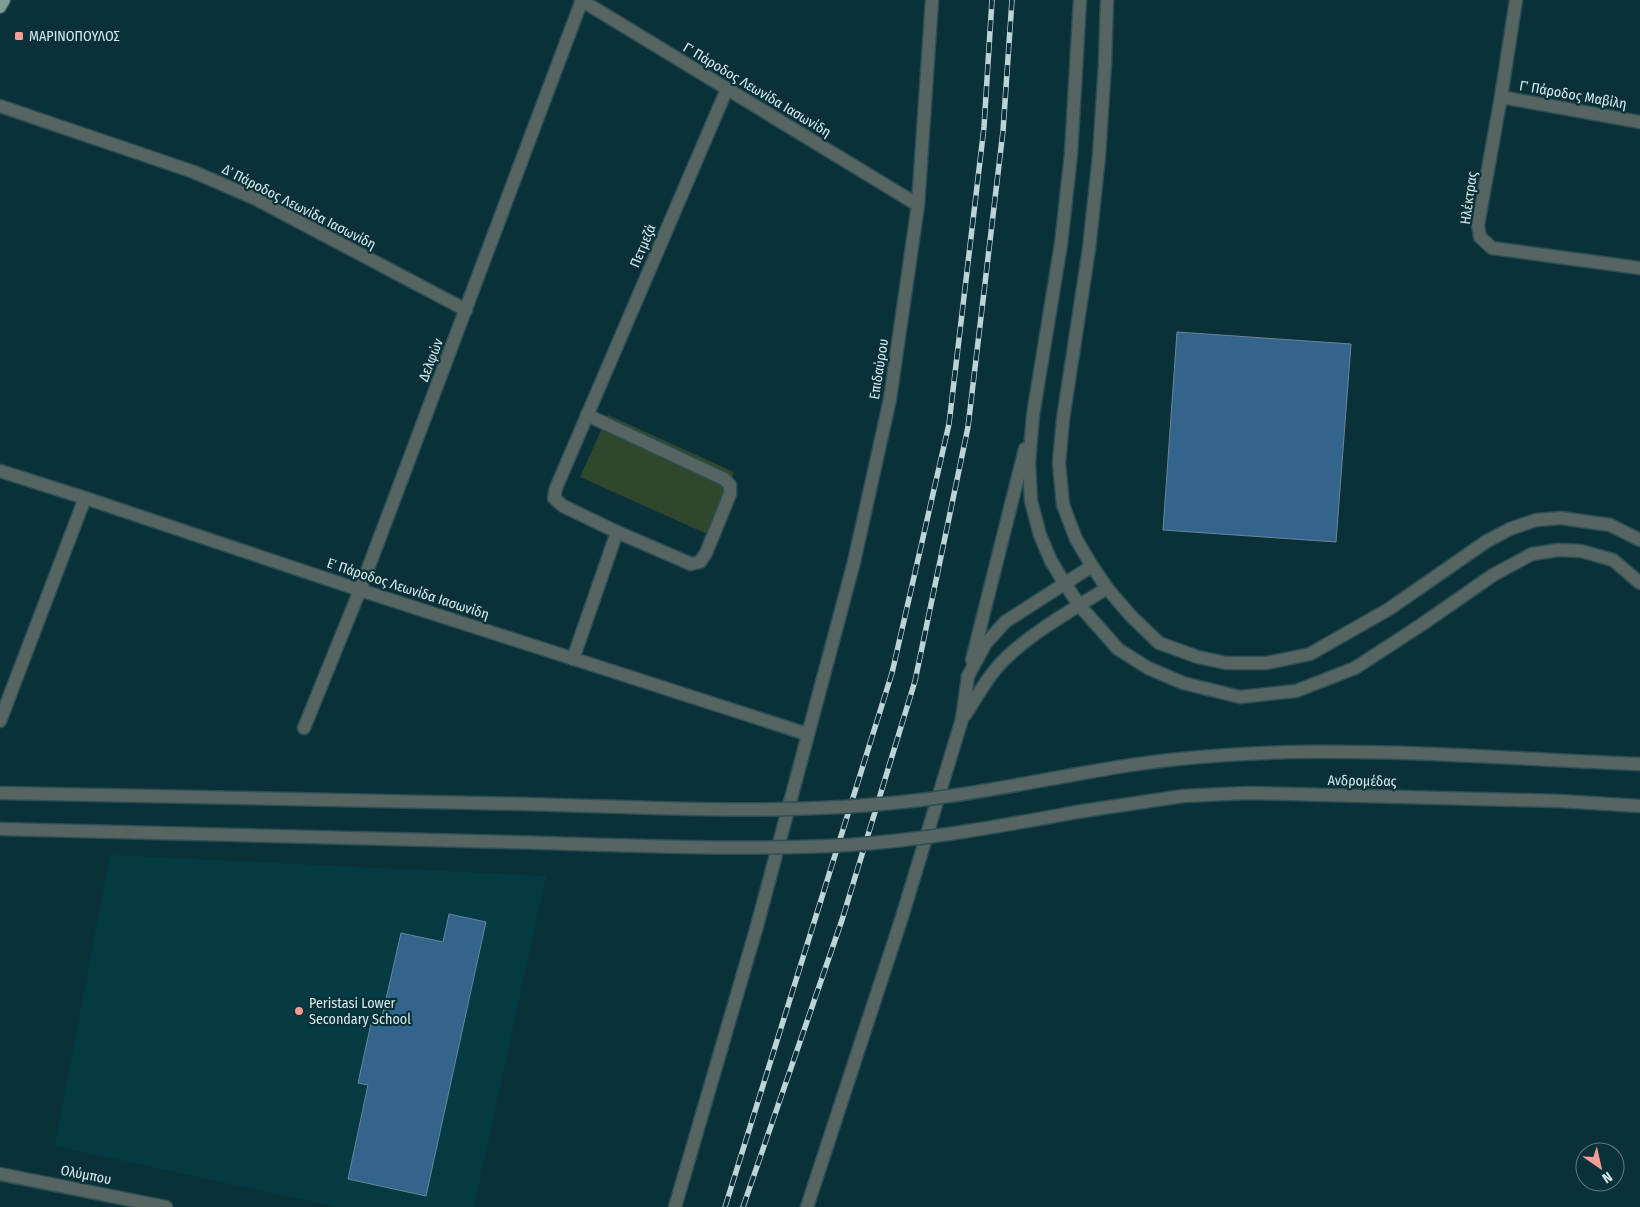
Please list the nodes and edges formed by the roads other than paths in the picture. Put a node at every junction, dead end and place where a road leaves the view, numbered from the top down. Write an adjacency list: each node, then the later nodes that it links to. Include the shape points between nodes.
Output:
1 (4, 0): 7 (main road)
2 (582, 0): 8 (street, Γ΄ Πάροδος Λεωνίδα Ιασωνίδη); 14 (street, Δελφών)
3 (932, 0): 12 (street, Επιδαύρου)
4 (1080, 0): 16 (street, via 1071,154 1061,244)
5 (1107, 0): 21 (street, via 1106,63 1091,230 1059,463 1063,505 1076,539)
6 (1516, 0): 9 (street, Ηλέκτρας)
7 (0, 7)
8 (727, 89): 12 (street, Γ΄ Πάροδος Λεωνίδα Ιασωνίδη); 15 (street, Πετμεζά)
9 (1501, 97): 11 (street, Γ΄ Πάροδος Μαβίλη); 13 (street, Ηλέκτρας, via 1478,225 1480,237 1492,248)
10 (0, 106): 14 (street, Δ΄ Πάροδος Λεωνίδα Ιασωνίδη, via 194,172 254,198)
11 (1640, 122)
12 (918, 204): 32 (street, Επιδαύρου, via 890,399 854,562)
13 (1640, 268)
14 (466, 310): 25 (street, Δελφών)
15 (586, 415): 19 (street, Πετμεζά, via 554,498 563,506); 19 (street, Πετμεζά, via 724,478 730,486 730,494 700,562 691,564)
16 (1033, 415): 23 (street, via 1029,463 1031,501 1040,535); 28 (street)
17 (0, 471): 18 (street, Ε΄ Πάροδος Λεωνίδα Ιασωνίδη)
18 (85, 498): 25 (street, Ε΄ Πάροδος Λεωνίδα Ιασωνίδη); 30 (street)
19 (617, 532): 27 (street)
20 (1640, 540): 24 (street, via 1610,525 1561,518 1536,520 1487,541 1389,610 1310,654 1267,663 1226,663 1159,643)
21 (1092, 566): 23 (street); 24 (street)
22 (1640, 583): 26 (street, via 1614,560 1582,551 1532,554 1493,575 1355,668 1296,691 1240,697 1183,683 1148,668 1118,649)
23 (1065, 584): 26 (street); 28 (street, via 1006,622 986,643)
24 (1107, 588): 26 (street)
25 (360, 590): 27 (street, Ε΄ Πάροδος Λεωνίδα Ιασωνίδη); 31 (street, Δελφών)
26 (1080, 606): 29 (street, via 1006,658 990,675)
27 (573, 659): 32 (street, Ε΄ Πάροδος Λεωνίδα Ιασωνίδη)
28 (968, 676): 29 (street)
29 (962, 719): 41 (street)
30 (0, 721)
31 (304, 728)
32 (807, 734): 40 (street, Επιδαύρου, via 757,926)
33 (1640, 764): 34 (street, Ανδρομέδας, bridge, via 1349,752 1252,754 1183,758 928,798 848,805 715,809)
34 (0, 793)
35 (1640, 806): 36 (street, Ανδρομέδας, bridge, via 1248,793 1183,796 910,839 776,848)
36 (0, 829)
37 (0, 1174): 38 (street, Ολύμπου)
38 (145, 1205): 39 (street, Ολύμπου)
39 (166, 1207)
40 (676, 1207)
41 (807, 1207)

